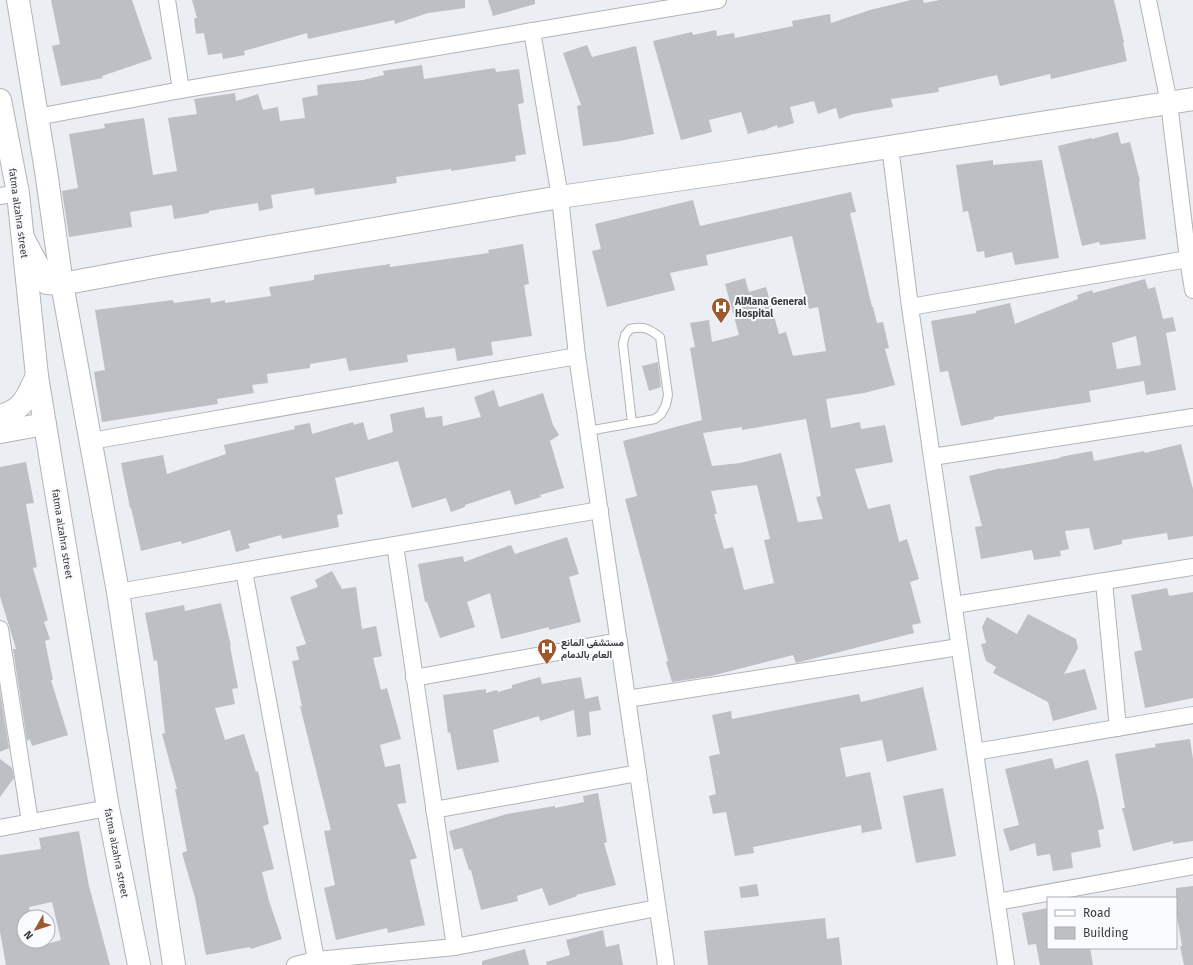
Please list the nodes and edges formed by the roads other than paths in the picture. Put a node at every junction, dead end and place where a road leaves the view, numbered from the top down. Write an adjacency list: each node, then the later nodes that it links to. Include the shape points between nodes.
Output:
1 (18, 0): 10 (street)
2 (167, 0): 6 (street)
3 (718, 0): 5 (street)
4 (1148, 0): 9 (street)
5 (532, 31): 6 (street); 13 (street)
6 (181, 90): 10 (street)
7 (1193, 99): 9 (street)
8 (0, 100): 12 (street, fatma alzahra street)
9 (1169, 103): 11 (street); 15 (street)
10 (37, 117): 16 (street)
11 (890, 146): 13 (street); 18 (street)
12 (9, 195): 14 (street, fatma alzahra street)
13 (560, 197): 16 (street); 19 (street)
14 (23, 238): 16 (street, via 48,283); 20 (street, fatma alzahra street)
15 (1188, 258): 17 (street); 18 (street)
16 (62, 284): 27 (street)
17 (1193, 290)
18 (910, 307): 28 (street)
19 (577, 356): 25 (street); 27 (street)
20 (37, 376): 21 (street, via 22,404 11,413); 24 (street, fatma alzahra street)
21 (0, 416)
22 (1193, 417): 28 (street)
23 (632, 423): 23 (lane, via 655,419 666,406 668,396 660,337 641,327 630,329 623,344); 25 (lane)
24 (45, 424): 26 (street); 45 (street, fatma alzahra street)
25 (588, 431): 29 (street)
26 (0, 432)
27 (91, 441): 34 (street)
28 (932, 457): 35 (street)
29 (600, 510): 30 (street); 37 (street)
30 (394, 545): 32 (street); 39 (street)
31 (1193, 567): 33 (street)
32 (244, 571): 34 (street); 53 (street)
33 (1104, 582): 35 (street); 42 (street)
34 (118, 592): 55 (street)
35 (954, 605): 38 (street)
36 (0, 629): 47 (street)
37 (619, 641): 39 (street); 40 (street)
38 (960, 647): 40 (street); 43 (street)
39 (414, 678): 46 (street)
40 (627, 699): 44 (street)
41 (1193, 715): 42 (street)
42 (1118, 728): 43 (street)
43 (975, 752): 50 (street)
44 (638, 773): 46 (street); 51 (street)
45 (108, 808): 47 (street); 54 (street, fatma alzahra street)
46 (434, 810): 52 (street)
47 (30, 822): 48 (street)
48 (0, 828)
49 (1193, 866): 50 (street)
50 (997, 902): 58 (street)
51 (657, 908): 52 (street); 57 (street)
52 (454, 947): 53 (street)
53 (316, 960): 56 (street)
54 (139, 965)
55 (174, 965)
56 (295, 965)
57 (666, 965)
58 (1006, 965)

